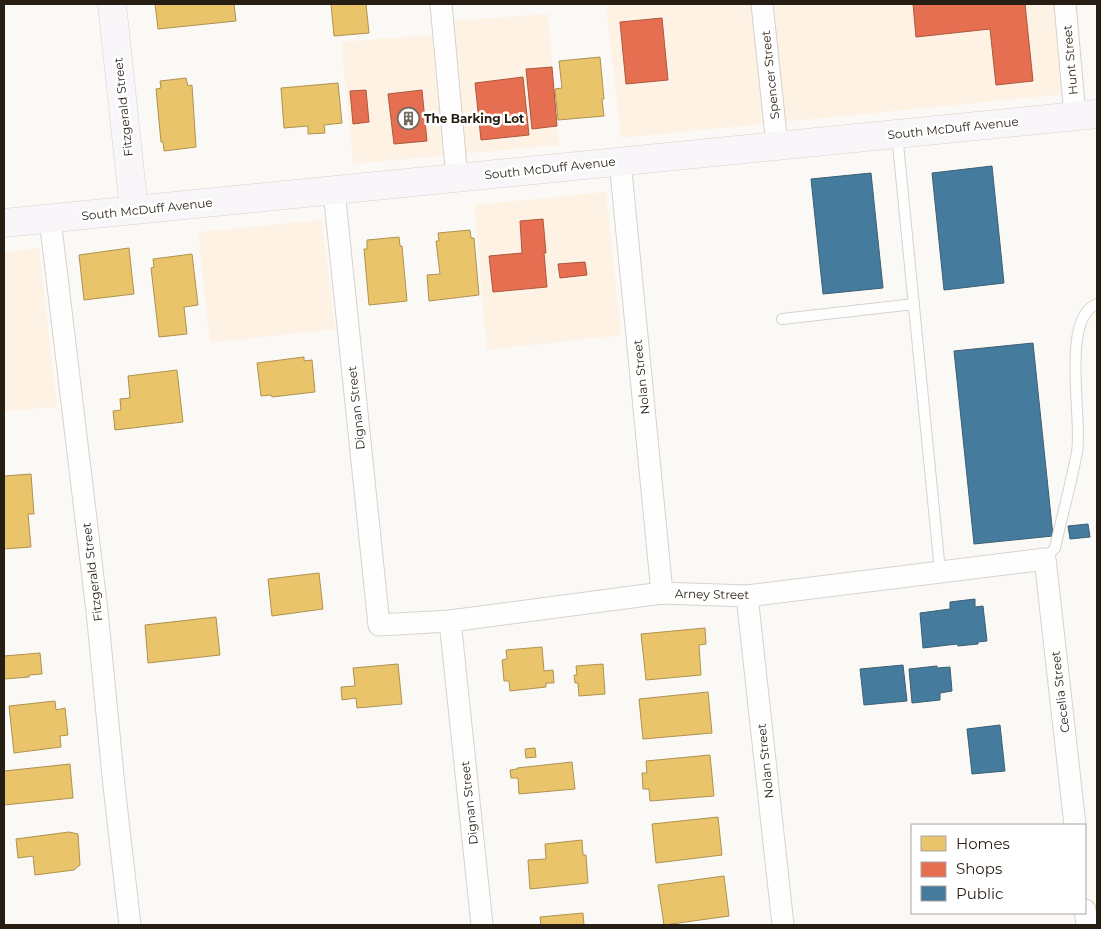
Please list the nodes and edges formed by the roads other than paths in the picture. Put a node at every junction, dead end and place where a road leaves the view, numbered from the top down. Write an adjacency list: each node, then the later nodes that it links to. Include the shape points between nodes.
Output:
1 (112, 4): 11 (main road, Fitzgerald Street)
2 (441, 4): 9 (street)
3 (762, 4): 7 (street, Spencer Street)
4 (1065, 4): 5 (street, Hunt Street)
5 (1086, 115): 6 (main road, South McDuff Avenue)
6 (897, 134): 7 (main road, South McDuff Avenue); 14 (lane)
7 (777, 146): 8 (main road, South McDuff Avenue)
8 (620, 161): 9 (main road, South McDuff Avenue); 19 (street, Nolan Street)
9 (457, 178): 10 (main road, South McDuff Avenue)
10 (334, 190): 11 (main road, South McDuff Avenue); 22 (street, Dignan Street)
11 (134, 210): 12 (main road, South McDuff Avenue)
12 (50, 218): 13 (main road, South McDuff Avenue); 24 (street, Fitzgerald Street, via 97,611)
13 (4, 223)
14 (914, 304): 16 (lane); 18 (lane)
15 (1097, 304): 17 (lane, via 1083,315 1078,328 1078,450 1054,548)
16 (782, 319)
17 (1044, 559): 18 (street, Arney Street); 23 (street, Cecelia Street)
18 (940, 571): 20 (street, Arney Street)
19 (662, 594): 20 (street, Arney Street); 21 (street, Arney Street)
20 (747, 596): 26 (street, Nolan Street)
21 (450, 621): 22 (street, Arney Street); 25 (street, Dignan Street)
22 (378, 625)
23 (1075, 824)
24 (130, 925)
25 (482, 925)
26 (782, 925)

